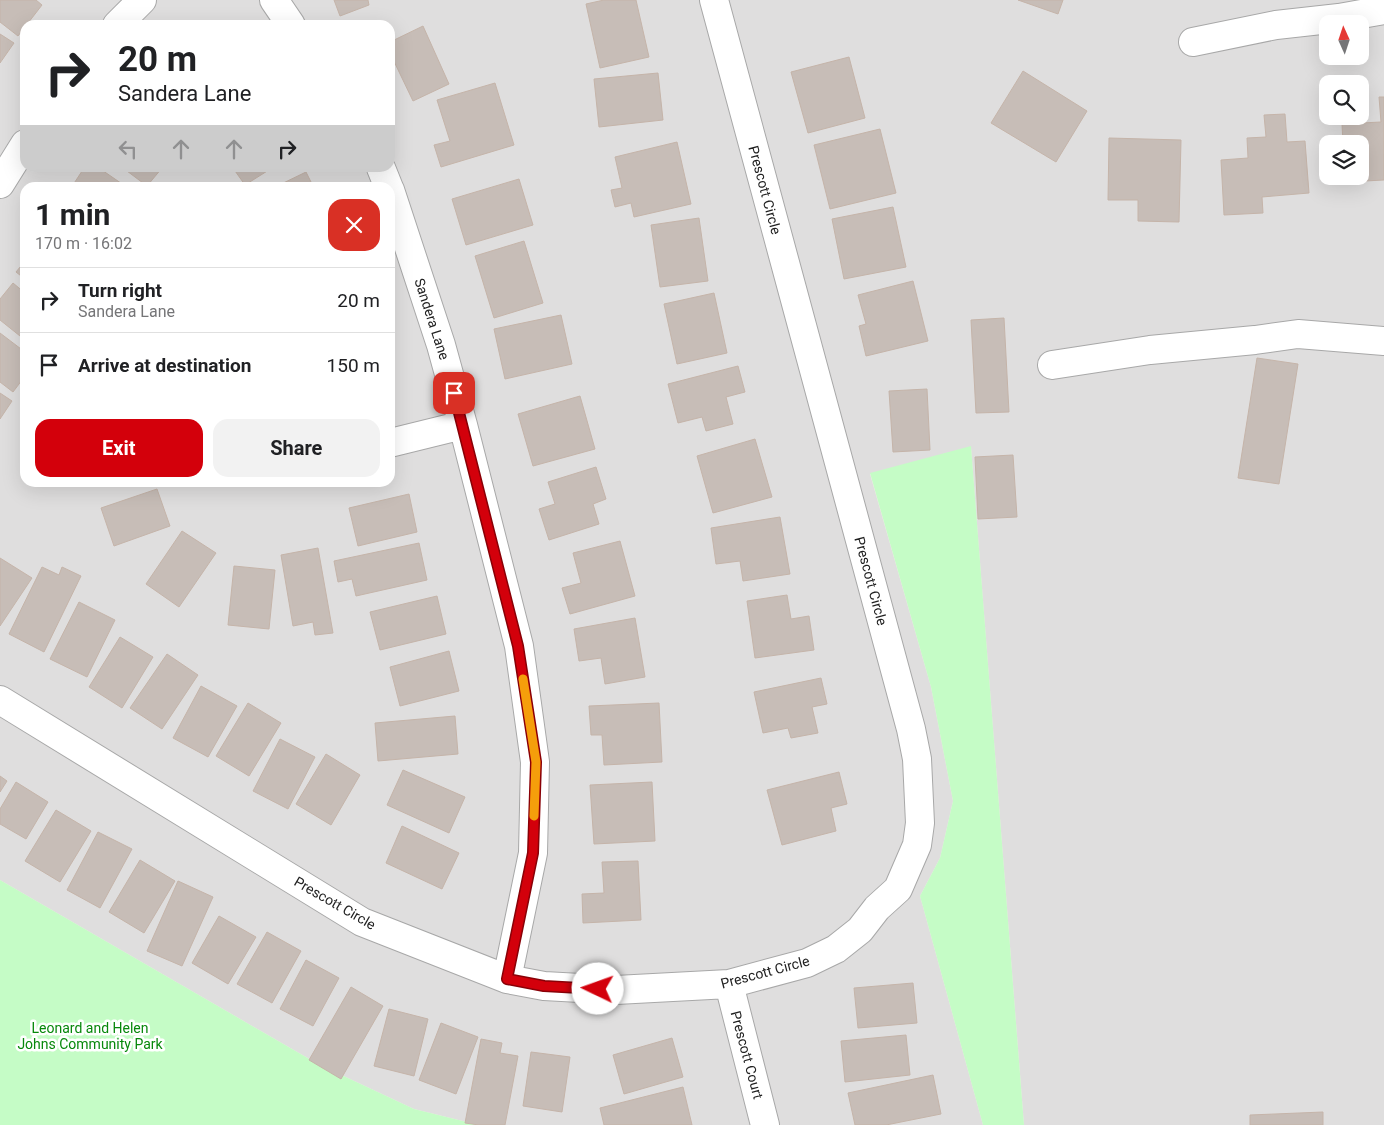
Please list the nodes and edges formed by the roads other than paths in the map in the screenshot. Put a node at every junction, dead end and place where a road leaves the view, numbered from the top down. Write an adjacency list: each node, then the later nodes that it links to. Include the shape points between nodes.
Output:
1 (142, 0): 5 (street)
2 (274, 0): 6 (street)
3 (714, 0): 17 (street, Prescott Circle, via 911,729 917,759 920,823 918,845 898,889 860,930 808,963)
4 (1384, 10): 7 (street, via 1276,25)
5 (122, 20)
6 (288, 20)
7 (1193, 42)
8 (20, 152): 9 (street)
9 (0, 184)
10 (395, 204): 13 (street, Sandera Lane, via 441,344)
11 (1384, 341): 12 (street, via 1298,334 1150,350)
12 (1052, 366)
13 (463, 425): 14 (street); 16 (street, Sandera Lane, via 518,646 536,762 533,853)
14 (395, 442)
15 (0, 700): 16 (street, Prescott Circle, via 362,922)
16 (507, 979): 17 (street, Prescott Circle, via 544,986 616,990)
17 (729, 984): 18 (street, Prescott Court)
18 (765, 1125)

